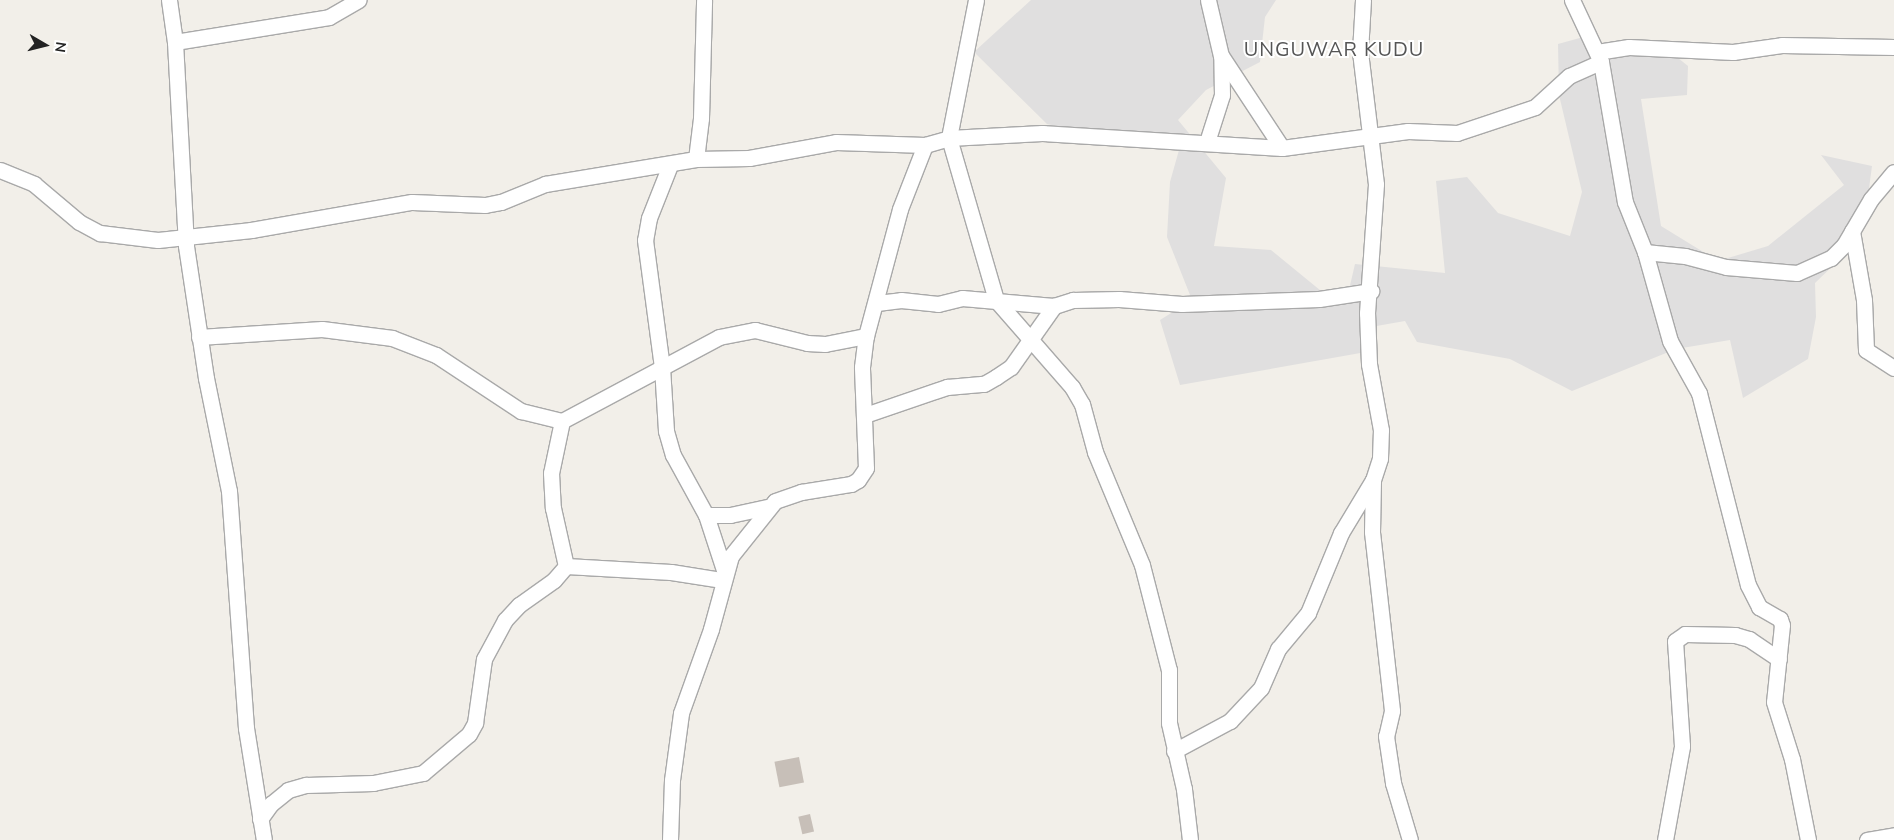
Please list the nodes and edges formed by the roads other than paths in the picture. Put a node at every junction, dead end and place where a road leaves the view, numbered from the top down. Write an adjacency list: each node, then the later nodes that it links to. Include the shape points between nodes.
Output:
1 (169, 0): 8 (street)
2 (359, 0): 8 (street, via 329,17)
3 (704, 0): 17 (street, via 701,118)
4 (976, 0): 12 (street)
5 (1208, 0): 10 (street)
6 (1362, 0): 13 (street, via 1360,52)
7 (1572, 0): 11 (street)
8 (175, 42): 22 (street)
9 (1894, 47): 11 (street, via 1782,45 1733,52 1629,47)
10 (1221, 56): 14 (street, via 1222,95); 16 (street)
11 (1599, 57): 13 (street, via 1569,76 1543,101 1513,117 1457,133 1408,131); 23 (street, via 1625,202)
12 (949, 138): 14 (street, via 1042,133); 15 (street); 25 (street)
13 (1371, 138): 16 (street); 24 (street, via 1376,184)
14 (1207, 142): 16 (street)
15 (924, 145): 17 (street, via 836,142 749,158); 26 (street, via 900,209)
16 (1282, 148)
17 (696, 159): 18 (street)
18 (670, 165): 22 (street, via 545,184 485,205 412,202); 31 (street, via 649,218 645,240)
19 (0, 170): 22 (street, via 34,184 79,222 100,233 158,240)
20 (1894, 172): 21 (street, via 1881,185)
21 (1852, 232): 23 (street, via 1831,258 1797,273 1726,267 1686,256); 32 (street, via 1864,300 1866,350)
22 (185, 238): 29 (street)
23 (1645, 252): 40 (street, via 1670,341 1698,393 1748,584 1759,607 1780,619 1782,625)
24 (1371, 291): 27 (street, via 1319,299 1182,304 1094,299); 35 (street, via 1367,313 1368,364 1381,430 1380,458)
25 (996, 300): 26 (street, via 962,298 938,304 901,300); 27 (street); 30 (street)
26 (877, 303): 28 (street)
27 (1054, 306): 30 (street)
28 (866, 336): 31 (street, via 842,342 807,343 755,330 719,337); 33 (street, via 862,367)
29 (199, 337): 34 (street, via 322,329 392,338 436,355 521,411); 42 (street, via 229,491 246,728)
30 (1029, 340): 33 (street, via 1011,367 984,384 947,387); 41 (street, via 1072,387 1082,404 1095,452 1142,565 1169,670 1169,723)
31 (662, 367): 34 (street); 37 (street, via 666,431 673,455)
32 (1894, 368)
33 (864, 416): 36 (street, via 868,455 866,468 858,480 801,492)
34 (562, 421): 38 (street, via 551,473 553,508)
35 (1373, 480): 41 (street, via 1341,533 1308,613 1278,649 1261,688 1230,721); 47 (street, via 1372,532 1392,711 1386,736 1393,783)
36 (768, 507): 37 (street, via 730,515); 39 (street, via 731,556)
37 (706, 515): 39 (street)
38 (566, 566): 39 (street); 42 (street, via 554,580 519,605 505,620 484,659 475,723 469,734 423,773 373,783 306,785 288,790 271,804)
39 (723, 577): 45 (street, via 711,628 681,713 672,780)
40 (1779, 659): 48 (street, via 1749,639 1735,635 1686,634 1675,640 1682,746); 49 (street, via 1774,702 1792,759)
41 (1174, 751): 46 (street, via 1184,789)
42 (260, 819): 44 (street)
43 (1894, 835): 50 (street)
44 (264, 840)
45 (670, 840)
46 (1190, 840)
47 (1410, 840)
48 (1666, 840)
49 (1808, 840)
50 (1867, 840)

